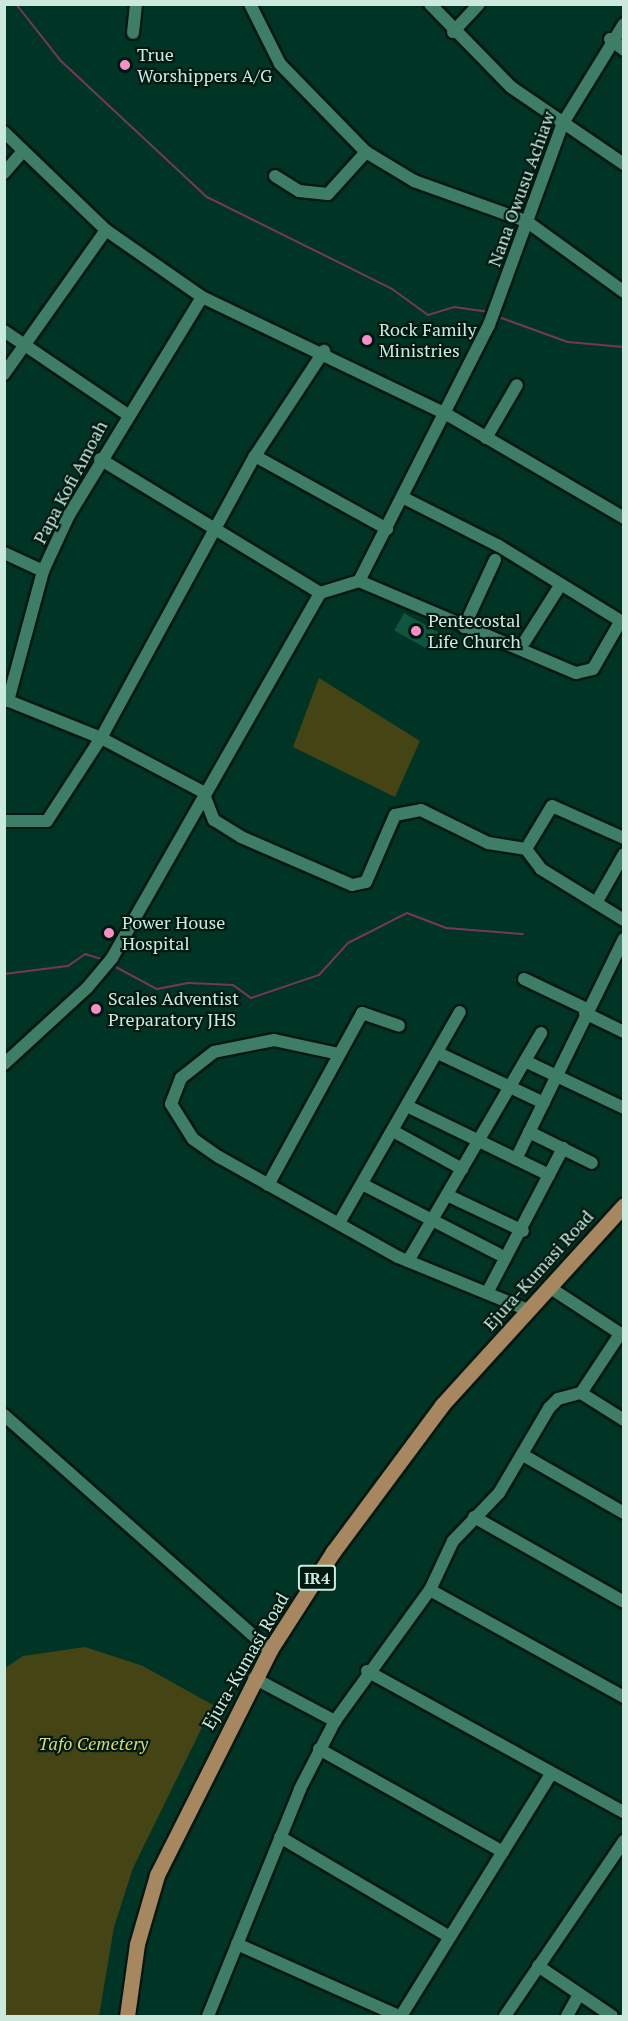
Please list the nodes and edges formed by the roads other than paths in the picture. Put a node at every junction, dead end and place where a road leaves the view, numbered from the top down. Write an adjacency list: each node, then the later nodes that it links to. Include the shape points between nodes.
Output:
1 (136, 4): 7 (street)
2 (250, 4): 13 (street, via 280,64)
3 (430, 4): 6 (street)
4 (479, 4): 6 (street)
5 (624, 24): 8 (street, Nana Owusu Achiaw)
6 (453, 32): 10 (street, via 511,87)
7 (133, 33)
8 (610, 39): 9 (street); 10 (street, Nana Owusu Achiaw)
9 (624, 50)
10 (563, 123): 14 (street); 17 (street, Nana Owusu Achiaw)
11 (4, 132): 12 (street)
12 (23, 151): 15 (street); 18 (street)
13 (366, 152): 16 (street, via 328,194 299,191); 17 (street, via 414,181)
14 (624, 164)
15 (4, 173)
16 (275, 176)
17 (526, 221): 19 (street); 27 (street, Nana Owusu Achiaw, via 496,309)
18 (106, 230): 20 (street); 22 (street)
19 (624, 292)
20 (202, 297): 23 (street); 26 (street, Papa Kofi Amoah)
21 (4, 331): 22 (street)
22 (23, 348): 24 (street); 26 (street)
23 (324, 351): 27 (street); 29 (street)
24 (4, 374)
25 (517, 385): 28 (street)
26 (128, 415): 30 (street, Papa Kofi Amoah)
27 (448, 415): 28 (street); 31 (street, Nana Owusu Achiaw)
28 (486, 438): 32 (street)
29 (255, 456): 33 (street); 34 (street)
30 (100, 459): 34 (street); 37 (street, Papa Kofi Amoah)
31 (404, 498): 33 (street, Nana Owusu Achiaw); 39 (street)
32 (624, 518)
33 (387, 529): 38 (street, Nana Owusu Achiaw)
34 (212, 531): 40 (street); 45 (street)
35 (4, 553): 37 (street)
36 (495, 560): 42 (street)
37 (44, 571): 44 (street, Papa Kofi Amoah)
38 (359, 581): 40 (street); 42 (street)
39 (561, 584): 41 (street); 43 (street)
40 (320, 593): 46 (street)
41 (622, 622): 42 (street, via 593,669 584,674 536,660)
42 (464, 627)
43 (525, 641)
44 (6, 700): 45 (street)
45 (101, 738): 46 (street); 47 (street, via 47,821)
46 (202, 792): 49 (street, via 211,815 226,828 352,885 366,882 395,815 410,808 488,843); 63 (street, via 112,958 87,988)
47 (4, 821)
48 (624, 838): 49 (street, via 552,806)
49 (526, 849): 51 (street, via 542,868)
50 (624, 854): 51 (street)
51 (596, 903): 52 (street)
52 (624, 920)
53 (624, 939): 55 (street)
54 (524, 979): 55 (street)
55 (586, 1011): 58 (street); 64 (street)
56 (460, 1012): 60 (street)
57 (399, 1026): 61 (street, via 362,1013)
58 (624, 1032)
59 (541, 1033): 62 (street)
60 (438, 1053): 65 (street); 67 (street)
61 (339, 1054): 78 (street); 78 (street, via 298,1042 240,1044 202,1058 172,1093 180,1123 193,1139)
62 (525, 1061): 64 (street); 65 (street)
63 (4, 1064)
64 (555, 1076): 66 (street); 68 (street)
65 (510, 1086): 66 (street); 71 (street)
66 (544, 1103): 70 (street)
67 (407, 1106): 69 (street); 71 (street)
68 (624, 1108)
69 (393, 1131): 75 (street); 77 (street)
70 (529, 1132): 72 (street); 73 (street)
71 (478, 1141): 73 (street); 75 (street)
72 (563, 1148): 74 (street); 76 (street)
73 (516, 1159): 76 (street)
74 (592, 1163)
75 (462, 1169): 79 (street)
76 (549, 1175): 83 (street)
77 (362, 1184): 81 (street); 82 (street)
78 (268, 1185): 82 (street)
79 (447, 1195): 81 (street); 83 (street)
80 (624, 1205): 86 (main road, Ejura-Kumasi Road / IR4)
81 (433, 1219): 84 (street); 85 (street)
82 (339, 1223): 85 (street)
83 (523, 1231): 87 (street)
84 (498, 1254)
85 (408, 1261): 87 (street)
86 (549, 1287): 88 (main road, Ejura-Kumasi Road / IR4); 89 (street)
87 (487, 1293): 88 (street)
88 (528, 1310): 98 (main road, Ejura-Kumasi Road / IR4, via 409,1446)
89 (622, 1335): 90 (street)
90 (581, 1393): 92 (street); 93 (street, via 558,1399 549,1408)
91 (4, 1415): 98 (street, via 125,1527)
92 (624, 1420)
93 (523, 1455): 94 (street); 95 (street, via 499,1493)
94 (624, 1513)
95 (474, 1517): 96 (street, via 453,1541); 97 (street)
96 (430, 1590): 99 (street); 101 (street)
97 (624, 1602)
98 (270, 1650): 100 (main road, Ejura-Kumasi Road / IR4)
99 (367, 1671): 102 (street); 104 (street)
100 (254, 1678): 102 (street); 113 (main road, Ejura-Kumasi Road / IR4, via 149,1895)
101 (624, 1697)
102 (335, 1721): 103 (street)
103 (319, 1749): 106 (street); 108 (street)
104 (551, 1774): 105 (street); 108 (street)
105 (624, 1812)
106 (280, 1837): 109 (street); 110 (street)
107 (624, 1841): 111 (street)
108 (503, 1852): 109 (street)
109 (450, 1937): 115 (street)
110 (237, 1944): 114 (street); 115 (street)
111 (538, 1966): 112 (street); 116 (street)
112 (579, 1994): 117 (street); 118 (street)
113 (126, 2016)
114 (208, 2016)
115 (400, 2016)
116 (505, 2016)
117 (567, 2016)
118 (612, 2016)

